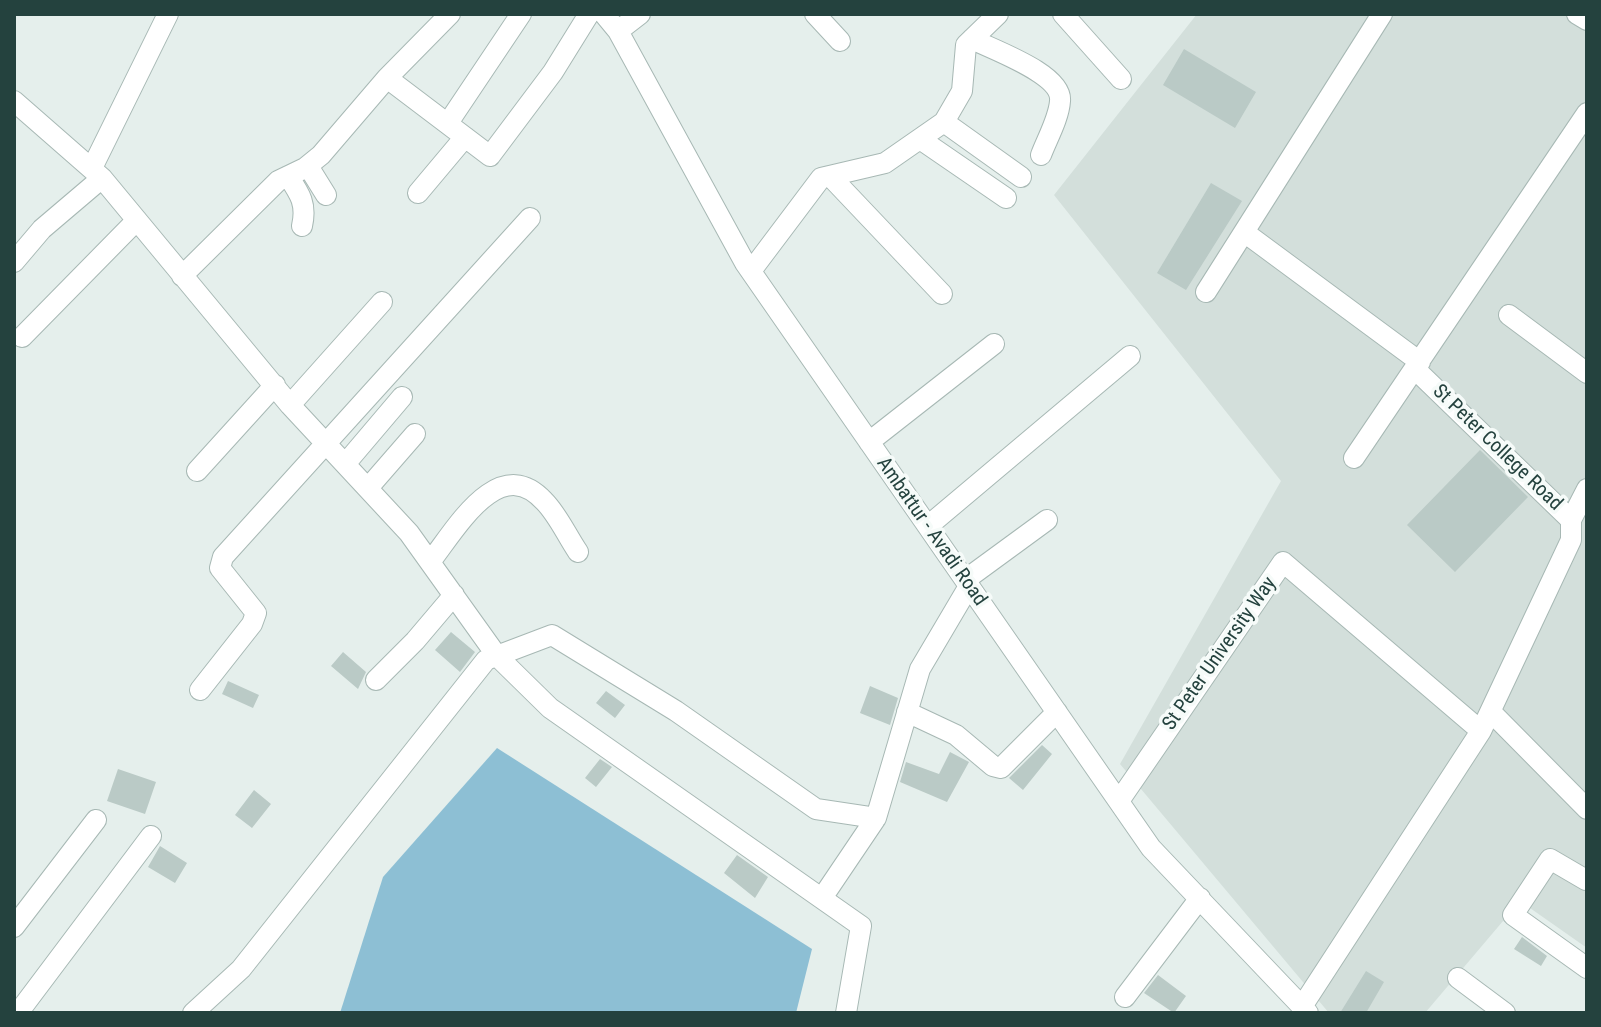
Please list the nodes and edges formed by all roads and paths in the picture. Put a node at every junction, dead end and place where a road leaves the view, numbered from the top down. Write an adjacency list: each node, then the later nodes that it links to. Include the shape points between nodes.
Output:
1 (168, 14): 26 (street)
2 (450, 14): 16 (street)
3 (521, 14): 21 (street)
4 (589, 14): 22 (street, via 490,156)
5 (604, 14): 13 (street, Ambattur - Avadi Road)
6 (640, 14): 13 (street)
7 (815, 14): 15 (street)
8 (998, 14): 14 (street)
9 (1063, 14): 17 (street)
10 (1382, 14): 36 (street)
11 (1577, 14): 12 (street)
12 (1587, 20)
13 (618, 31): 38 (street, Ambattur - Avadi Road)
14 (972, 39): 20 (street, via 966,45 962,91); 24 (street, via 1046,76 1059,89 1060,101)
15 (840, 41)
16 (387, 78): 21 (street); 25 (street)
17 (1121, 79)
18 (14, 101): 26 (street)
19 (1587, 113): 47 (street, St Peter College Road)
20 (944, 122): 23 (street); 29 (street)
21 (448, 123): 22 (street)
22 (465, 137): 30 (street)
23 (920, 139): 28 (street, via 885,163); 32 (street)
24 (1041, 155)
25 (308, 166): 27 (street); 31 (street)
26 (97, 173): 34 (street); 37 (street)
27 (288, 176): 35 (street, via 306,211); 39 (street)
28 (830, 176): 38 (street, via 821,178); 41 (street)
29 (1021, 177)
30 (418, 193)
31 (326, 195)
32 (1006, 198)
33 (530, 218): 54 (street)
34 (137, 220): 39 (street); 44 (street)
35 (302, 226)
36 (1244, 232): 40 (street); 47 (street)
37 (14, 262)
38 (751, 271): 53 (street, Ambattur - Avadi Road)
39 (182, 276): 49 (street)
40 (1206, 292)
41 (942, 294)
42 (382, 302): 51 (street)
43 (1509, 315): 48 (street)
44 (22, 337)
45 (994, 344): 53 (street)
46 (1130, 356): 62 (street)
47 (1418, 365): 55 (street); 61 (street, St Peter College Road)
48 (1587, 373)
49 (275, 385): 51 (street); 57 (street)
50 (402, 397): 56 (street)
51 (290, 405): 54 (street)
52 (415, 434): 58 (street)
53 (869, 442): 62 (street, Ambattur - Avadi Road)
54 (328, 443): 56 (street); 69 (street, via 223,557 220,568 256,613)
55 (1354, 458)
56 (346, 463): 58 (street)
57 (197, 471)
58 (368, 488): 64 (street)
59 (1587, 489): 61 (street)
60 (1047, 520): 65 (street)
61 (1571, 520): 72 (street, St Peter College Road, via 1571,540)
62 (928, 526): 65 (street, Ambattur - Avadi Road)
63 (578, 552): 64 (street, via 546,502 514,483 482,497)
64 (430, 562): 66 (street)
65 (967, 583): 70 (street, via 920,669); 71 (street, Ambattur - Avadi Road)
66 (454, 595): 67 (street); 68 (street)
67 (497, 656): 76 (street, via 552,635 676,711 816,809); 80 (street, via 550,708); 88 (street, via 486,660 241,969)
68 (376, 680)
69 (200, 690)
70 (907, 712): 71 (street, via 956,735 1001,768); 76 (street)
71 (1057, 712): 74 (street, Ambattur - Avadi Road)
72 (1491, 712): 73 (street, St Peter College Road); 75 (street)
73 (1481, 731): 74 (street, St Peter University Way, via 1283,562); 86 (street, St Peter College Road)
74 (1119, 801): 81 (street, Ambattur - Avadi Road, via 1151,848)
75 (1587, 809)
76 (876, 818): 80 (street)
77 (96, 820): 82 (street)
78 (151, 836): 87 (street)
79 (1586, 880): 83 (street, via 1550,859 1513,915)
80 (822, 898): 89 (street, via 861,926)
81 (1200, 898): 85 (street); 86 (street, Ambattur - Avadi Road)
82 (14, 927)
83 (1587, 968)
84 (1458, 978): 90 (street)
85 (1125, 997)
86 (1306, 1009)
87 (18, 1013)
88 (193, 1013)
89 (846, 1013)
90 (1505, 1013)

